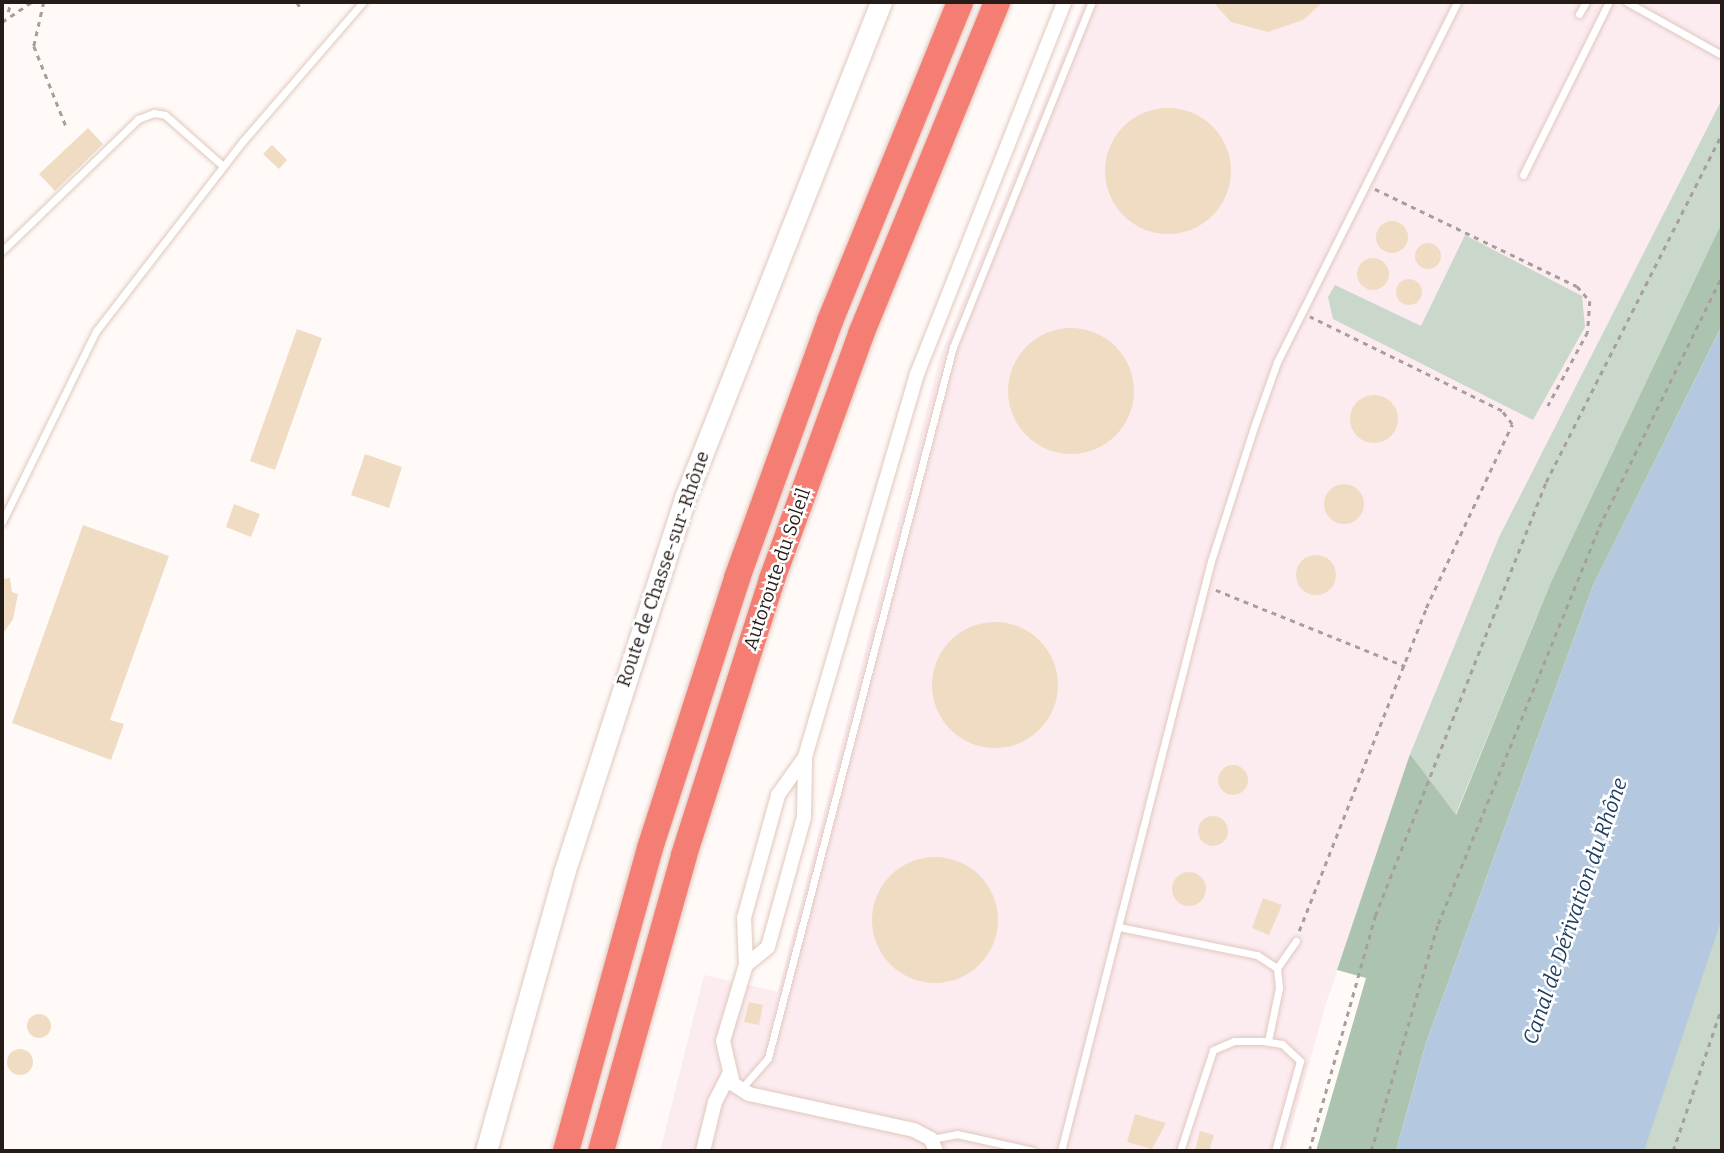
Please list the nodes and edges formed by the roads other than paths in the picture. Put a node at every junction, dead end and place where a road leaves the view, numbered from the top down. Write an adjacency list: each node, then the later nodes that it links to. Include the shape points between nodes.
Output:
1 (363, 2): 13 (lane)
2 (881, 2): 26 (main road, Route de Chasse-sur-Rhône, via 685,498 564,873)
3 (960, 2): 27 (highway, Autoroute du Soleil, via 838,299 737,578 647,861)
4 (997, 2): 28 (highway, Autoroute du Soleil, via 861,334 772,579 680,867)
5 (1065, 2): 17 (street, via 917,374)
6 (1092, 2): 24 (lane, via 953,347 768,1058)
7 (1457, 2): 18 (lane, via 1301,313 1258,414 1206,585)
8 (1586, 2): 11 (lane)
9 (1609, 2): 14 (lane)
10 (1627, 2): 12 (lane)
11 (1579, 14)
12 (1720, 54)
13 (223, 166): 15 (lane, via 165,115 154,113 138,119); 16 (lane, via 96,331)
14 (1523, 175)
15 (2, 251)
16 (2, 522)
17 (805, 757): 20 (street, via 778,795 744,918); 20 (street, via 804,817 768,947)
18 (1119, 927): 21 (lane, via 1256,955); 31 (lane)
19 (1296, 941): 21 (lane)
20 (746, 965): 23 (street, via 723,1041)
21 (1277, 968): 22 (lane, via 1279,988)
22 (1268, 1041): 32 (lane, via 1234,1041 1213,1050); 33 (lane, via 1282,1044 1300,1062)
23 (729, 1075): 24 (street); 29 (street, via 715,1102)
24 (741, 1089): 25 (street)
25 (933, 1145): 30 (lane, via 957,1134)
26 (486, 1151)
27 (566, 1151)
28 (601, 1151)
29 (703, 1151)
30 (1033, 1151)
31 (1062, 1151)
32 (1180, 1151)
33 (1275, 1151)

